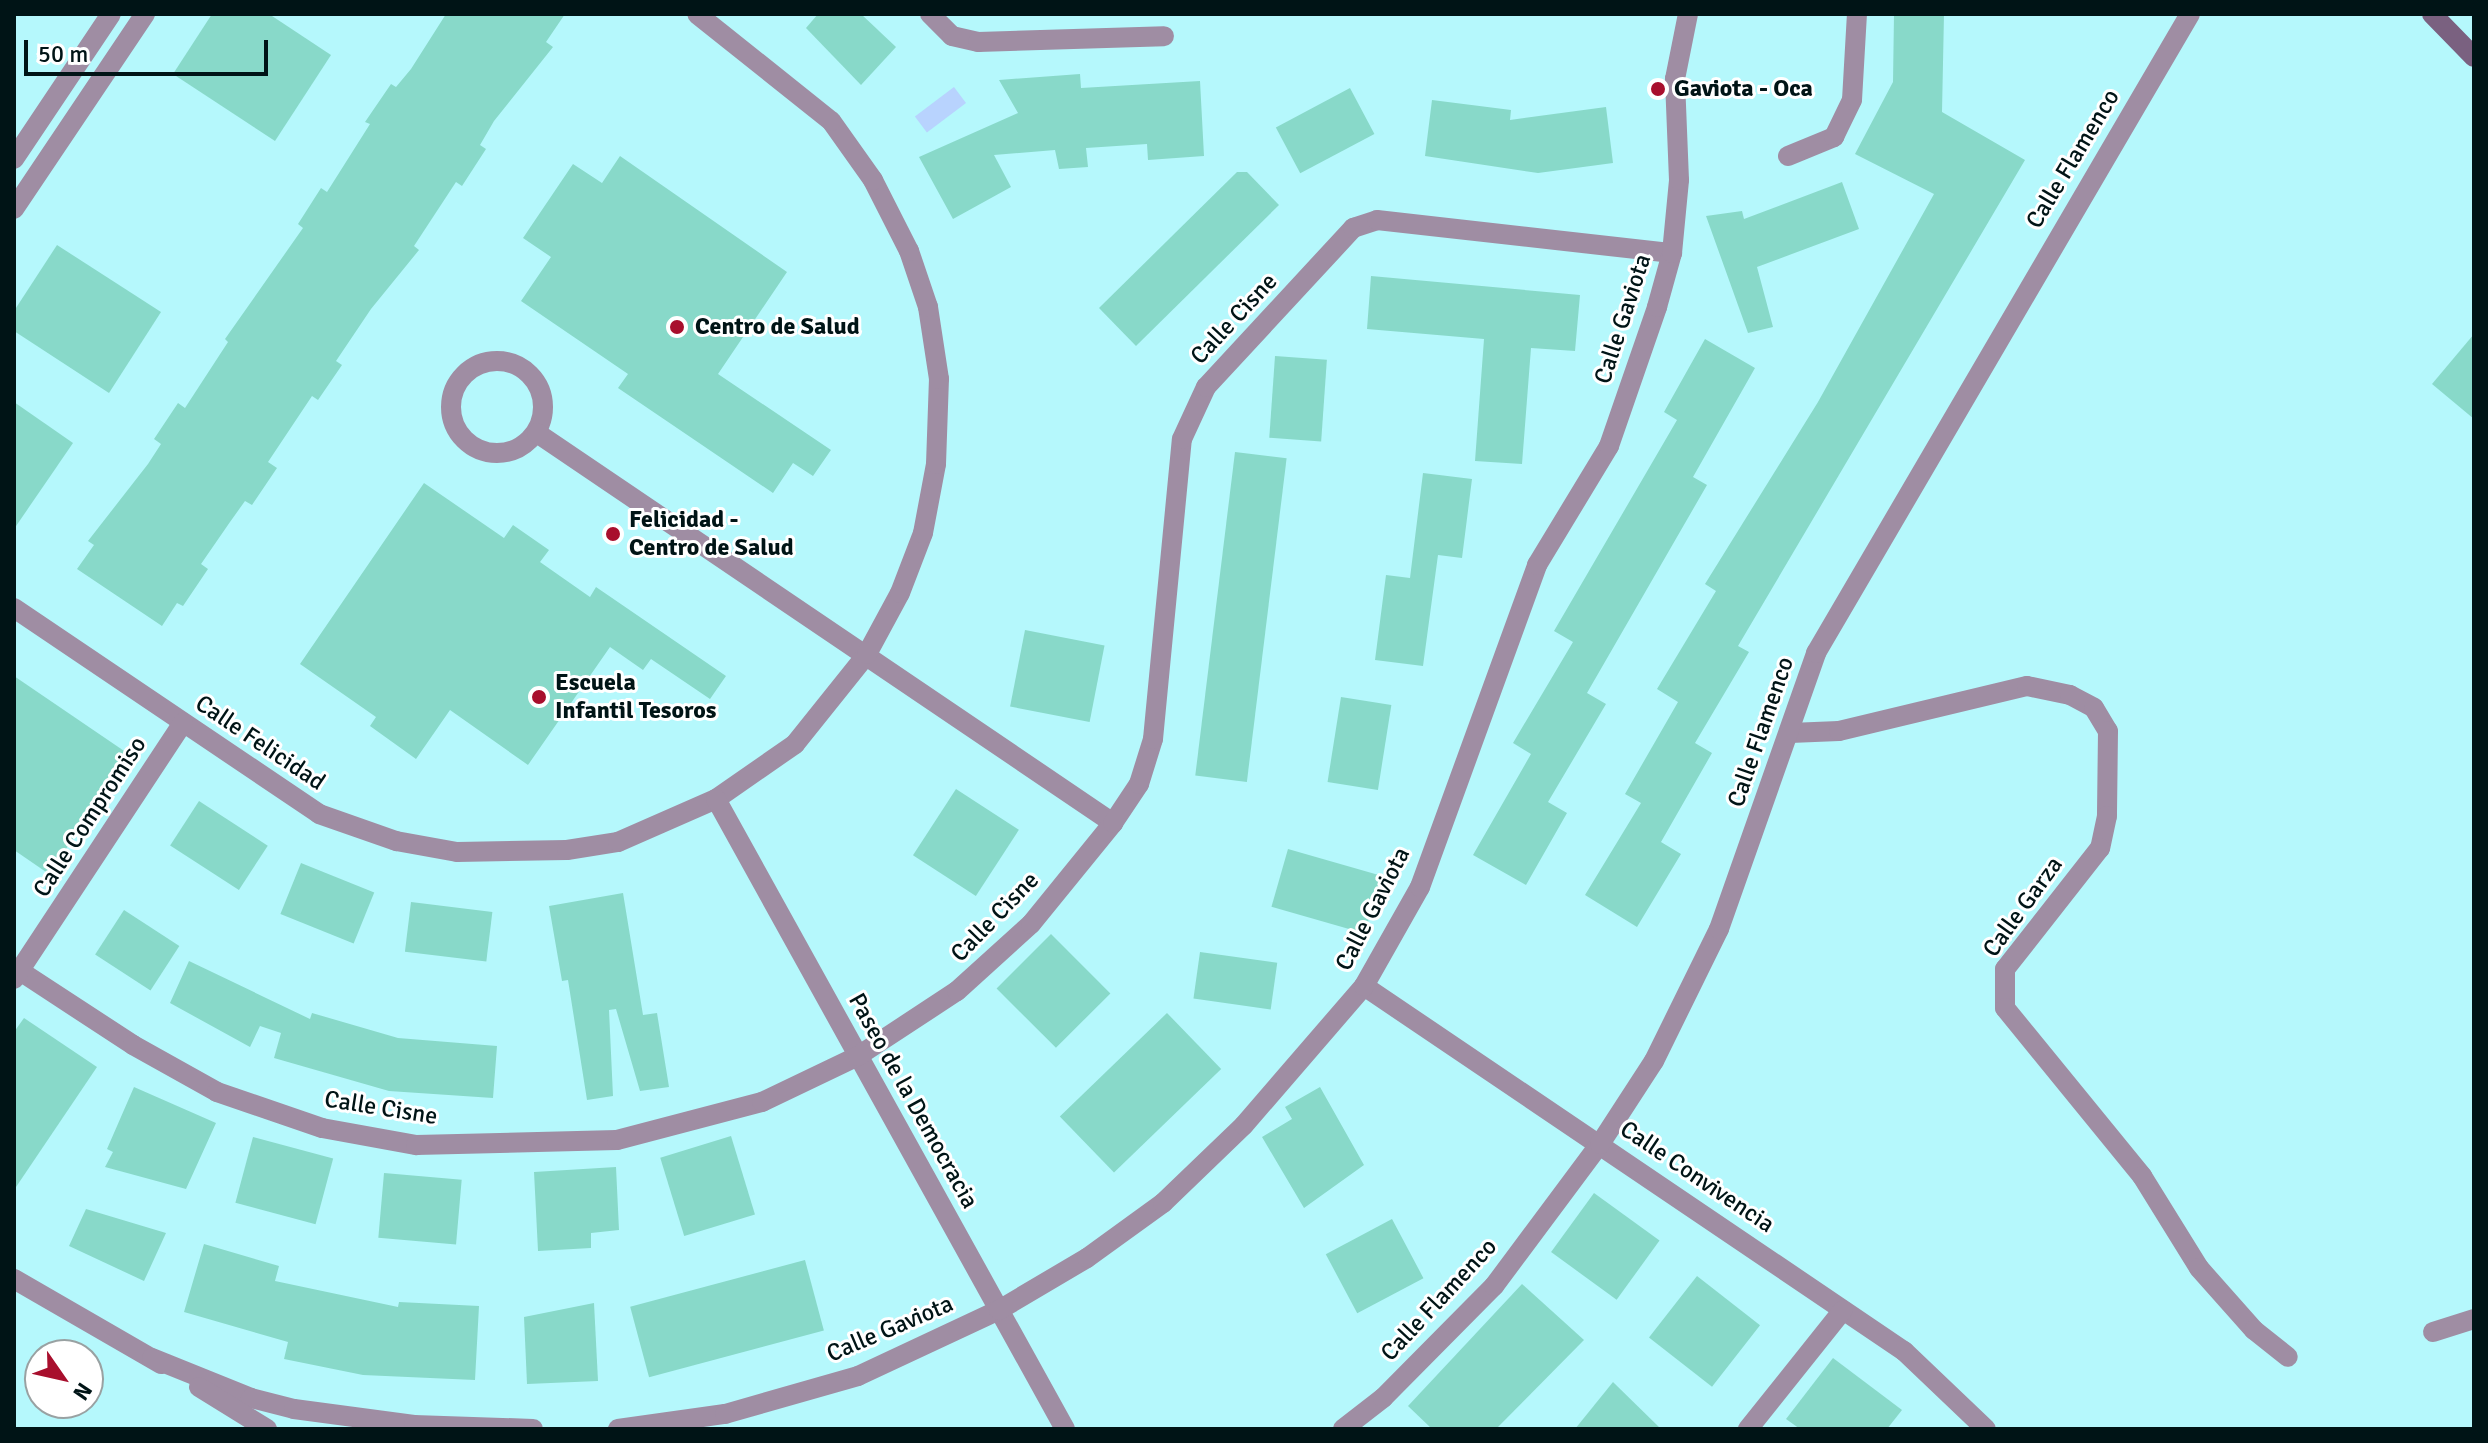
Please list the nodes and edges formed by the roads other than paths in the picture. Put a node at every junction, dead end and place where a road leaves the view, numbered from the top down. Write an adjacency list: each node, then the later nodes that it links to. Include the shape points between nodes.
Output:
1 (111, 14): 12 (street)
2 (145, 14): 13 (street)
3 (697, 14): 17 (street, Calle Felicidad, via 831,121 873,180 909,251 928,307 939,379 936,464 923,533 900,593)
4 (930, 14): 9 (street, via 952,36 978,42)
5 (1688, 14): 14 (street, Calle Gaviota, via 1675,79 1679,180)
6 (1857, 14): 11 (street, via 1852,100 1834,137)
7 (2190, 14): 19 (street, Calle Flamenco, via 1816,653)
8 (2432, 14): 10 (street)
9 (1164, 36)
10 (2474, 57)
11 (1788, 156)
12 (14, 159)
13 (14, 209)
14 (1672, 253): 21 (street, Calle Cisne, via 1377,220 1353,228 1206,387 1182,439 1153,739 1139,784); 23 (street, Calle Gaviota, via 1609,446 1537,565 1420,887)
15 (537, 433): 15 (street, via 544,410 539,384 524,368 499,359 476,364 458,380 450,403 455,429 473,448 495,454 519,449); 17 (street)
16 (14, 608): 18 (street, Calle Felicidad)
17 (867, 654): 20 (street, Calle Felicidad, via 795,744); 21 (street)
18 (183, 723): 20 (street, Calle Felicidad, via 319,814 396,841 457,852 539,852 618,842); 22 (street, Calle Compromiso)
19 (1790, 733): 25 (street, Calle Flamenco, via 1697,984); 31 (street, Calle Garza, via 1839,731 2027,686 2070,695 2094,708 2108,731 2107,816 2100,848 2005,969 2005,1008 2142,1176 2199,1268 2254,1330)
20 (716, 799): 24 (street, Paseo de la Democracia)
21 (1113, 823): 24 (street, Calle Cisne, via 1021,934 957,991)
22 (17, 975): 24 (street, Calle Cisne, via 217,1092 322,1128 416,1145 617,1140 762,1102)
23 (1364, 986): 25 (street, Calle Convivencia); 27 (street, Calle Gaviota, via 1244,1125 1163,1203 1087,1258)
24 (858, 1056): 27 (street, Paseo de la Democracia)
25 (1600, 1144): 28 (street, Calle Convivencia); 38 (street, Calle Flamenco, via 1494,1286 1383,1398)
26 (14, 1279): 32 (street)
27 (999, 1310): 36 (street, Calle Gaviota, via 858,1376 725,1414); 37 (street, Paseo de la Democracia)
28 (1843, 1310): 39 (street); 40 (street, Calle Convivencia, via 1904,1351)
29 (2474, 1319): 30 (street)
30 (2433, 1332)
31 (2288, 1357)
32 (152, 1358): 33 (street, via 294,1409 414,1425); 34 (street)
33 (486, 1428): 35 (street)
34 (267, 1429)
35 (533, 1429)
36 (618, 1429)
37 (1065, 1429)
38 (1343, 1429)
39 (1748, 1429)
40 (1986, 1429)

